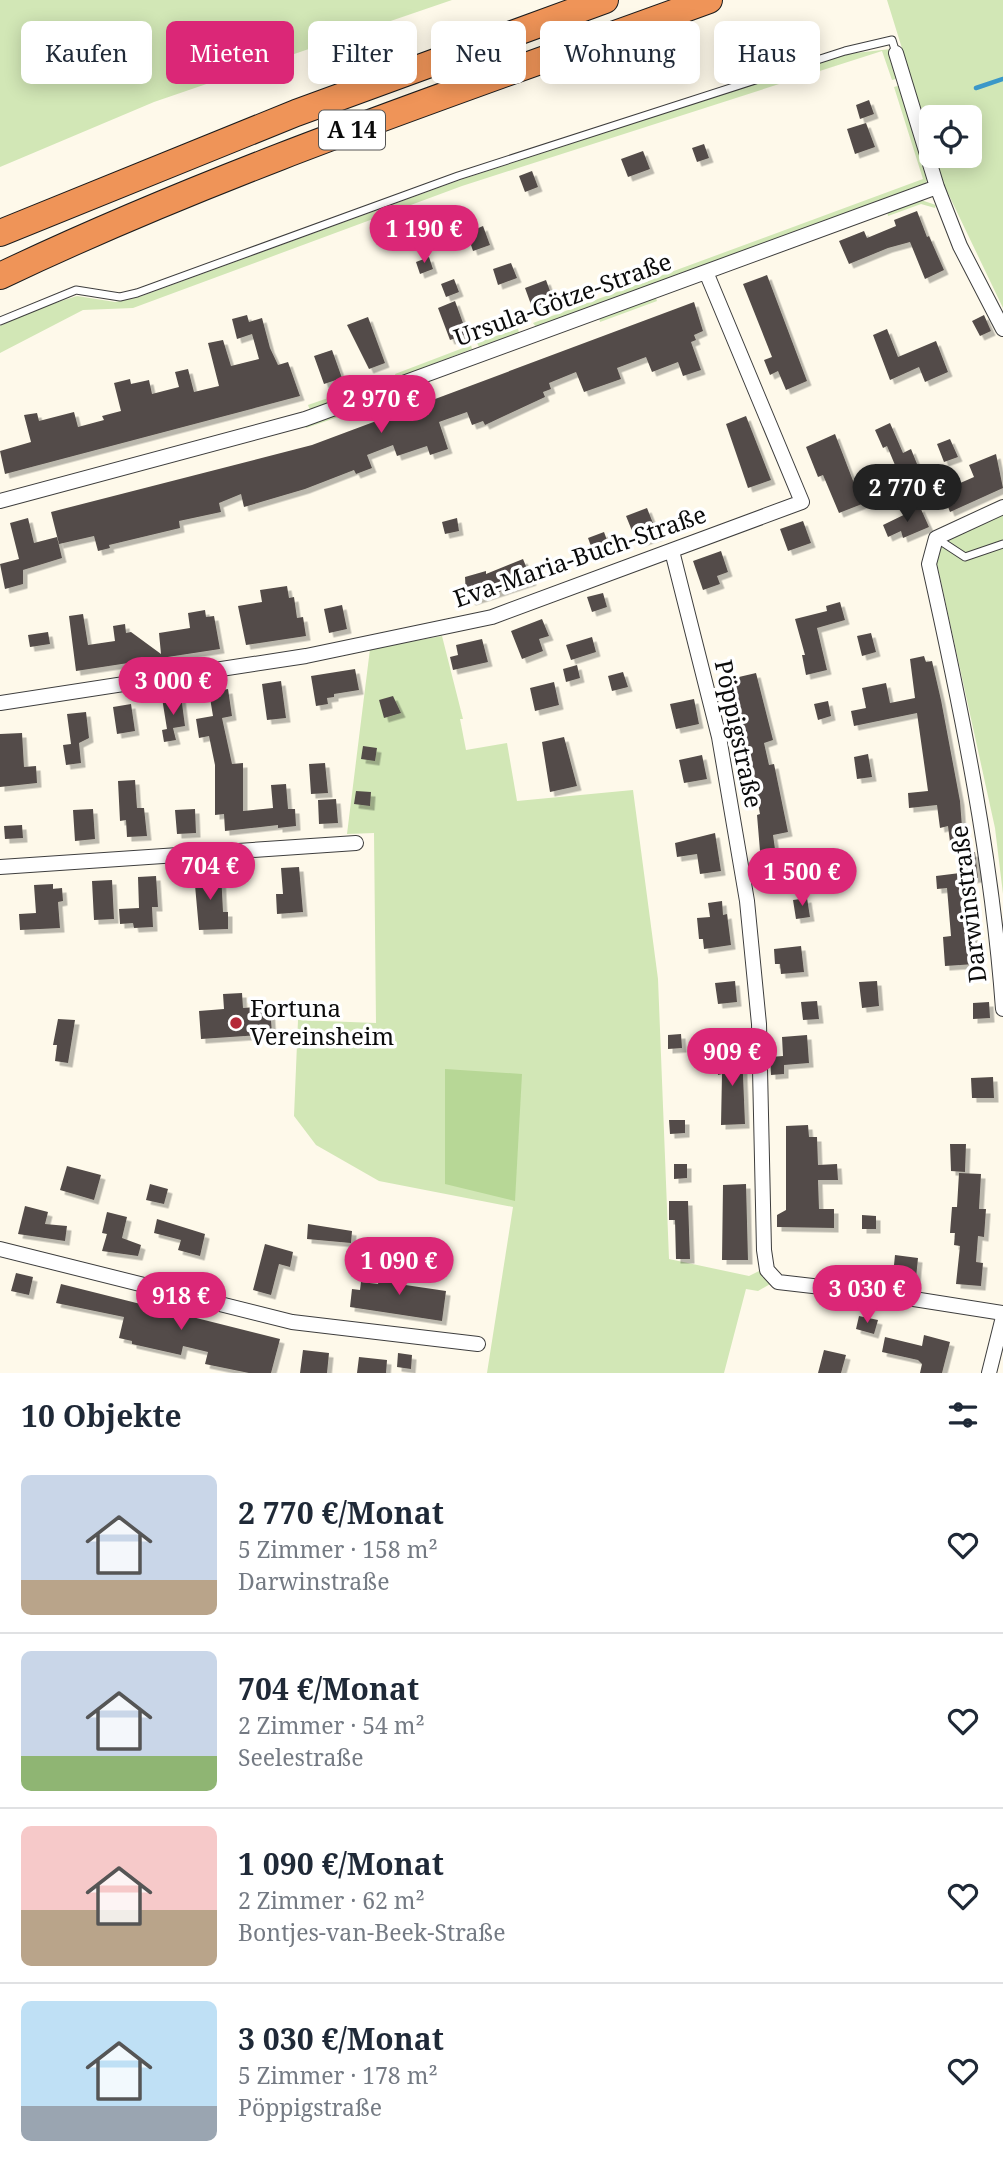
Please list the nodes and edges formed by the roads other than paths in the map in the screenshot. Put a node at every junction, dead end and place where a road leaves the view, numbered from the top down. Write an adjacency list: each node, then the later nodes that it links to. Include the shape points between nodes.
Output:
1 (605, 0): 5 (highway, A 14, via 296,113)
2 (709, 0): 7 (highway, A 14, via 290,153)
3 (894, 47): 4 (street); 8 (lane, via 845,51 458,176 137,293 120,297 76,290)
4 (937, 187): 6 (street, Ursula-Götze-Straße); 9 (street, via 960,246)
5 (0, 233)
6 (706, 272): 10 (street, Ursula-Götze-Straße, via 305,419); 14 (street, Eva-Maria-Buch-Straße, via 802,502)
7 (0, 276)
8 (0, 321)
9 (1003, 329)
10 (0, 501)
11 (1003, 507): 12 (street)
12 (936, 538): 13 (lane, via 965,557); 18 (street, Darwinstraße, via 929,564 981,811)
13 (1003, 544)
14 (672, 551): 15 (street, Eva-Maria-Buch-Straße, via 473,622 306,656); 20 (street, Pöppigstraße, via 719,737 747,901 760,1024 767,1270 778,1282 907,1297)
15 (0, 703)
16 (356, 843): 17 (street)
17 (0, 867)
18 (1003, 1009)
19 (0, 1249): 21 (street, via 292,1322)
20 (1003, 1315): 22 (street)
21 (478, 1344)
22 (989, 1373)

